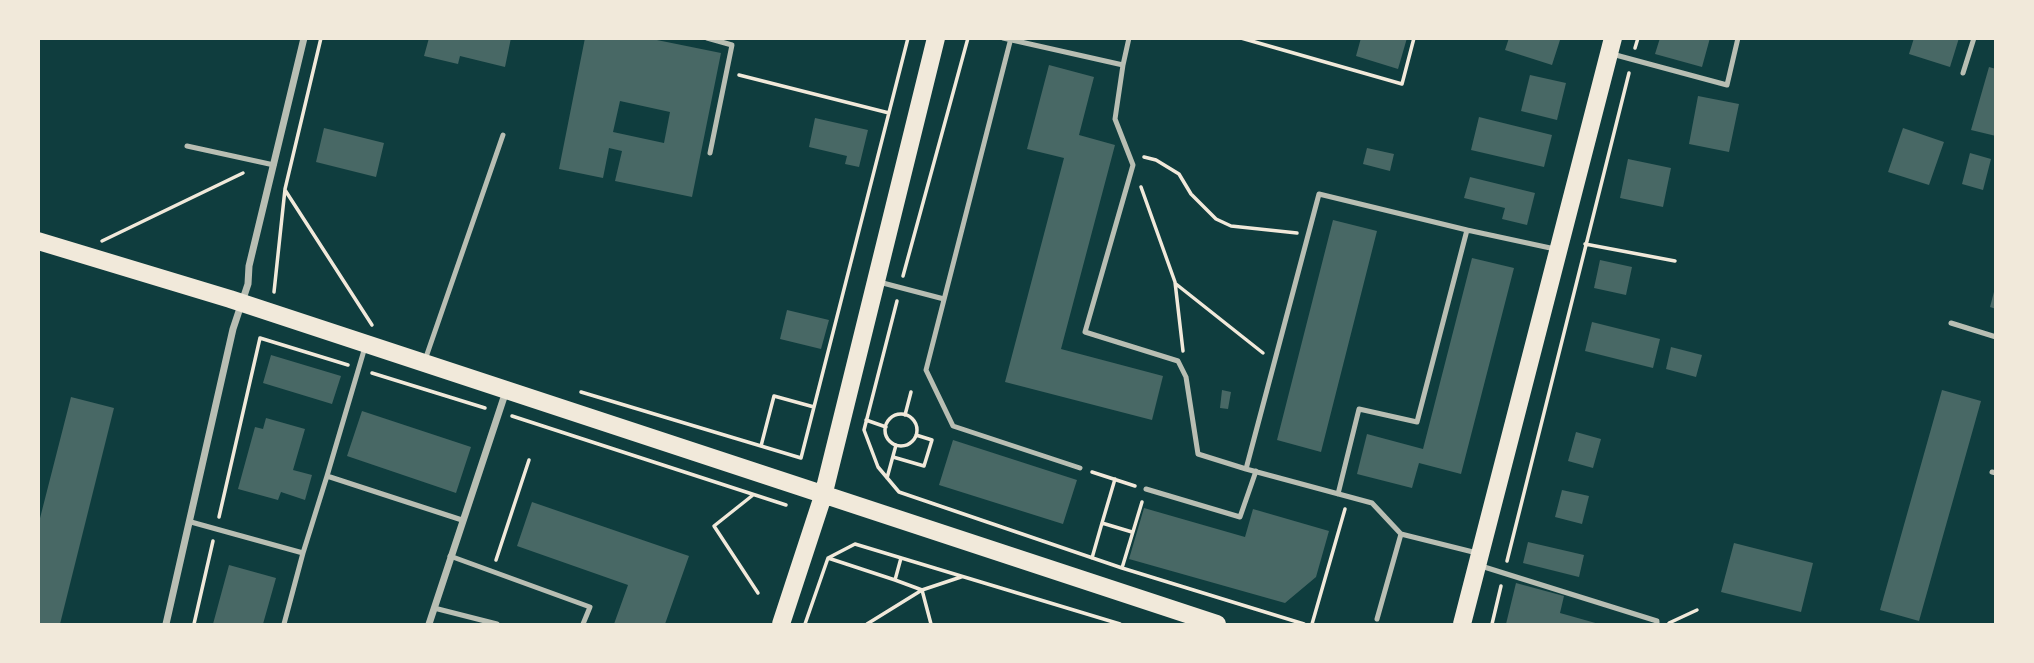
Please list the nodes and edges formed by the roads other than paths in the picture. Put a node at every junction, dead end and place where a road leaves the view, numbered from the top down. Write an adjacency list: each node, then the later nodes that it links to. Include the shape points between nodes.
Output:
1 (304, 38): 15 (street)
2 (707, 38): 14 (lane, via 732,45)
3 (936, 38): 19 (main road)
4 (1003, 38): 8 (lane)
5 (1129, 38): 10 (lane)
6 (1738, 38): 9 (lane, via 1727,85 1633,60)
7 (1975, 38): 11 (lane)
8 (1011, 39): 10 (lane); 20 (lane)
9 (1611, 46): 18 (main road)
10 (1123, 65): 28 (lane, via 1115,119 1133,165 1085,332 1178,361 1186,377 1198,454)
11 (1963, 73)
12 (503, 135): 25 (lane)
13 (187, 146): 15 (lane)
14 (710, 153)
15 (274, 165): 21 (street)
16 (1467, 230): 18 (lane); 28 (lane, via 1319,194); 32 (lane, via 1417,422 1359,409)
17 (38, 242): 21 (main road)
18 (1558, 250): 39 (main road)
19 (876, 281): 20 (lane); 33 (main road)
20 (944, 299): 27 (lane, via 926,370 953,426)
21 (241, 302): 24 (main road); 35 (street)
22 (1951, 323): 23 (lane)
23 (1996, 337)
24 (366, 344): 25 (main road); 30 (lane)
25 (424, 363): 26 (main road)
26 (506, 391): 33 (main road); 34 (street)
27 (1080, 468)
28 (1246, 468): 29 (lane)
29 (1256, 471): 31 (lane, via 1240,517); 32 (lane)
30 (327, 476): 34 (lane); 37 (lane)
31 (1146, 489)
32 (1338, 494): 36 (lane, via 1372,503)
33 (823, 496): 47 (main road); 48 (main road)
34 (462, 520): 38 (street)
35 (191, 522): 37 (lane); 42 (street)
36 (1402, 534): 39 (lane); 41 (lane)
37 (303, 553): 43 (lane)
38 (450, 556): 40 (street); 46 (lane, via 590,607)
39 (1479, 559): 49 (main road); 50 (lane, via 1504,574 1657,621)
40 (434, 608): 44 (street); 45 (lane)
41 (1377, 619)
42 (166, 625)
43 (284, 625)
44 (429, 625)
45 (497, 625)
46 (583, 625)
47 (781, 625)
48 (1217, 625)
49 (1462, 625)
50 (1657, 625)

